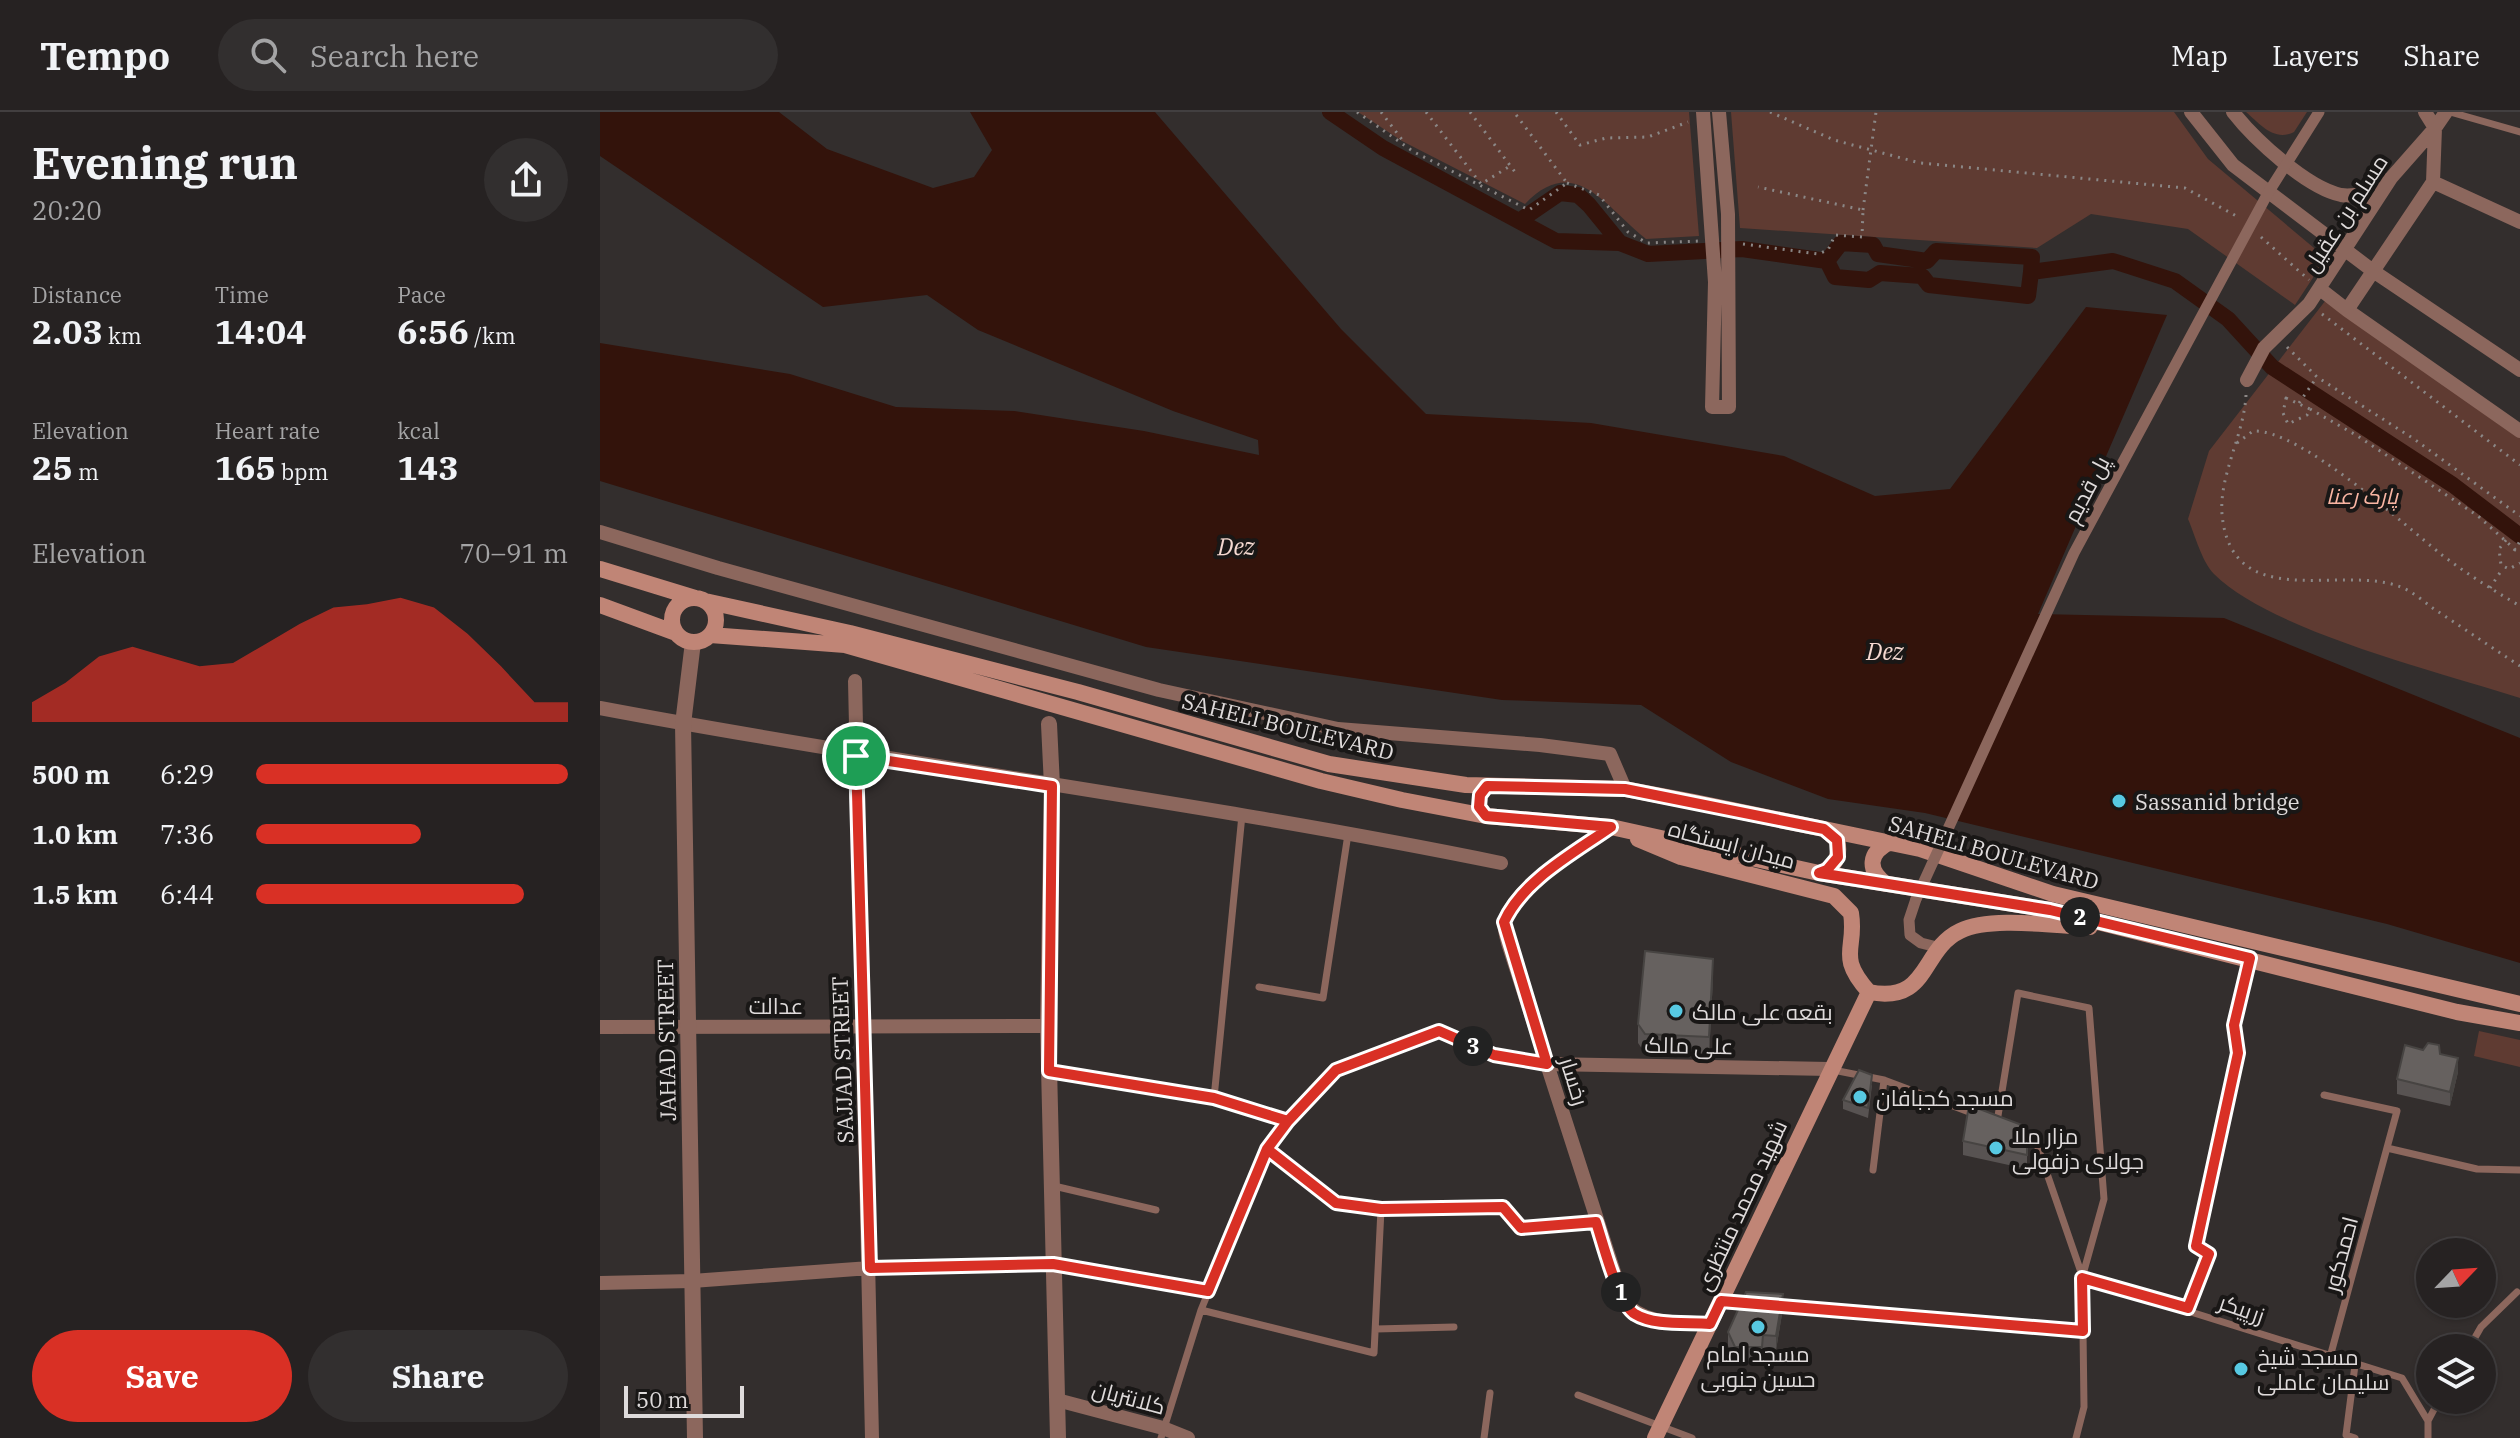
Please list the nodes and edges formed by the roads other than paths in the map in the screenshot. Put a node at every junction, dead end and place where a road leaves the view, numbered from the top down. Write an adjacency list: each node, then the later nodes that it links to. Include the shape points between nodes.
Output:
1 (1719, 112): 7 (street, via 1728,214 1722,338)
2 (2191, 112): 13 (street, via 2233,165)
3 (2233, 112): 10 (street, via 2304,177 2340,195 2374,189)
4 (2319, 112): 45 (street, پل قدیم, bridge, via 2268,193 2074,553 1916,899 1910,935)
5 (2425, 112): 8 (street)
6 (2448, 112): 8 (street, مسلم بن عقیل); 9 (lane)
7 (1703, 115)
8 (2435, 128): 10 (street, مسلم بن عقیل); 11 (street)
9 (2520, 132)
10 (2391, 178): 13 (street, مسلم بن عقیل)
11 (2433, 182): 12 (street); 14 (street)
12 (2520, 222)
13 (2344, 249): 14 (street); 15 (street, مسلم بن عقیل)
14 (2373, 271): 16 (street); 17 (street)
15 (2320, 289): 16 (street, مسلم بن عقیل); 18 (street, via 2264,348)
16 (2347, 310): 19 (street, مسلم بن عقیل)
17 (2520, 370)
18 (2247, 380)
19 (2520, 431)
20 (600, 532): 34 (street, via 1159,690 1338,729 1610,754)
21 (600, 569): 22 (main road, SAHELI BOULEVARD)
22 (700, 599): 24 (main road, via 685,599 673,614); 25 (main road, via 716,617); 33 (main road, SAHELI BOULEVARD, via 1063,688 1329,764)
23 (600, 605): 24 (main road)
24 (676, 633): 26 (main road)
25 (710, 635): 26 (main road); 36 (main road, SAHELI BOULEVARD, via 845,645 1321,781)
26 (693, 642): 29 (street, JAHAD STREET)
27 (855, 681): 31 (street, SAJJAD STREET)
28 (600, 708): 29 (street)
29 (683, 724): 31 (street); 55 (street, JAHAD STREET)
30 (1049, 724): 32 (street)
31 (856, 756): 32 (street); 52 (street, SAJJAD STREET)
32 (1052, 786): 35 (street); 53 (street)
33 (1487, 786): 34 (main road, SAHELI BOULEVARD); 36 (main road, via 1478,801)
34 (1625, 789): 38 (main road, SAHELI BOULEVARD)
35 (1242, 815): 39 (street); 62 (lane)
36 (1486, 816): 37 (main road, SAHELI BOULEVARD)
37 (1611, 827): 42 (main road, SAHELI BOULEVARD); 48 (main road, میدان ایستگاه, via 1681,857 1834,896 1851,913 1849,960); 57 (street, رخسار, via 1534,884 1512,905 1504,922)
38 (1824, 829): 40 (main road, SAHELI BOULEVARD); 42 (main road, via 1837,840 1838,857)
39 (1348, 831): 41 (street); 46 (lane, via 1323,998)
40 (1890, 842): 43 (main road, via 1877,849 1871,862 1875,875); 47 (main road, SAHELI BOULEVARD, via 2053,894)
41 (1501, 863)
42 (1819, 873): 43 (main road, SAHELI BOULEVARD)
43 (1886, 884): 44 (main road, SAHELI BOULEVARD, via 2050,910)
44 (2125, 928): 45 (main road, via 1983,925 1960,931); 50 (main road, SAHELI BOULEVARD)
45 (1941, 948): 48 (main road, via 1918,981 1901,992)
46 (1259, 987)
47 (2462, 989): 49 (main road, SAHELI BOULEVARD); 50 (main road, via 2467,1000)
48 (1869, 992): 58 (main road, شهید محمد منتظری)
49 (2520, 1004)
50 (2457, 1012): 51 (main road, SAHELI BOULEVARD)
51 (2520, 1023)
52 (862, 1026): 53 (street, عدالت); 55 (street, عدالت); 74 (street, SAJJAD STREET)
53 (1048, 1026): 59 (street)
54 (600, 1027): 55 (street, عدالت)
55 (688, 1027): 76 (street, JAHAD STREET)
56 (2238, 1053): 81 (lane, via 2196,1246 2209,1254)
57 (1547, 1064): 58 (street, علی مالک); 63 (lane, via 1494,1055 1439,1031 1336,1070); 72 (street, رخسار)
58 (1829, 1069): 60 (lane); 83 (main road, شهید محمد منتظری, via 1729,1302)
59 (1049, 1071): 62 (lane); 69 (street)
60 (1884, 1080): 64 (lane); 67 (lane)
61 (2324, 1095): 65 (lane, احمدکور, via 2397,1111)
62 (1214, 1098): 63 (lane)
63 (1288, 1121): 66 (lane)
64 (1997, 1122): 75 (lane, via 2034,1136); 75 (lane, via 2018,993 2089,1008 2104,1199)
65 (2387, 1148): 68 (lane, via 2477,1169); 88 (lane, احمدکور)
66 (1267, 1149): 70 (lane, via 1336,1203); 78 (lane)
67 (1873, 1170)
68 (2520, 1170)
69 (1052, 1186): 71 (lane); 73 (street)
70 (1381, 1209): 72 (lane, via 1503,1207 1521,1228); 85 (lane)
71 (1156, 1210)
72 (1596, 1222): 83 (street, رخسار, via 1623,1300 1633,1313)
73 (1053, 1264): 74 (street); 78 (lane); 92 (street)
74 (870, 1268): 76 (street); 98 (street, SAJJAD STREET)
75 (2082, 1278): 81 (lane, زرپیکر); 86 (lane)
76 (692, 1281): 77 (street); 97 (street, JAHAD STREET)
77 (600, 1283)
78 (1208, 1291): 82 (lane)
79 (2517, 1292): 87 (lane)
80 (1768, 1305): 86 (lane)
81 (2188, 1308): 88 (lane, زرپیکر)
82 (1201, 1310): 85 (lane, via 1374,1353); 96 (lane)
83 (1710, 1324): 95 (main road, شهید محمد منتظری)
84 (1454, 1327): 85 (lane)
85 (1376, 1329)
86 (2083, 1331): 103 (lane, via 2084,1407)
87 (2477, 1334)
88 (2330, 1357): 89 (lane)
89 (2355, 1365): 94 (lane, via 2402,1378); 104 (lane, via 2346,1435)
90 (1490, 1393): 101 (lane)
91 (1578, 1395): 95 (lane)
92 (1057, 1400): 96 (street, کلانتریان); 99 (street)
93 (2432, 1414): 94 (lane)
94 (2428, 1421): 105 (lane)
95 (1658, 1432): 102 (lane)
96 (1162, 1433): 100 (street, کلانتریان)
97 (695, 1438)
98 (872, 1438)
99 (1058, 1438)
100 (1188, 1438)
101 (1484, 1438)
102 (1692, 1438)
103 (2076, 1438)
104 (2355, 1438)
105 (2428, 1438)

